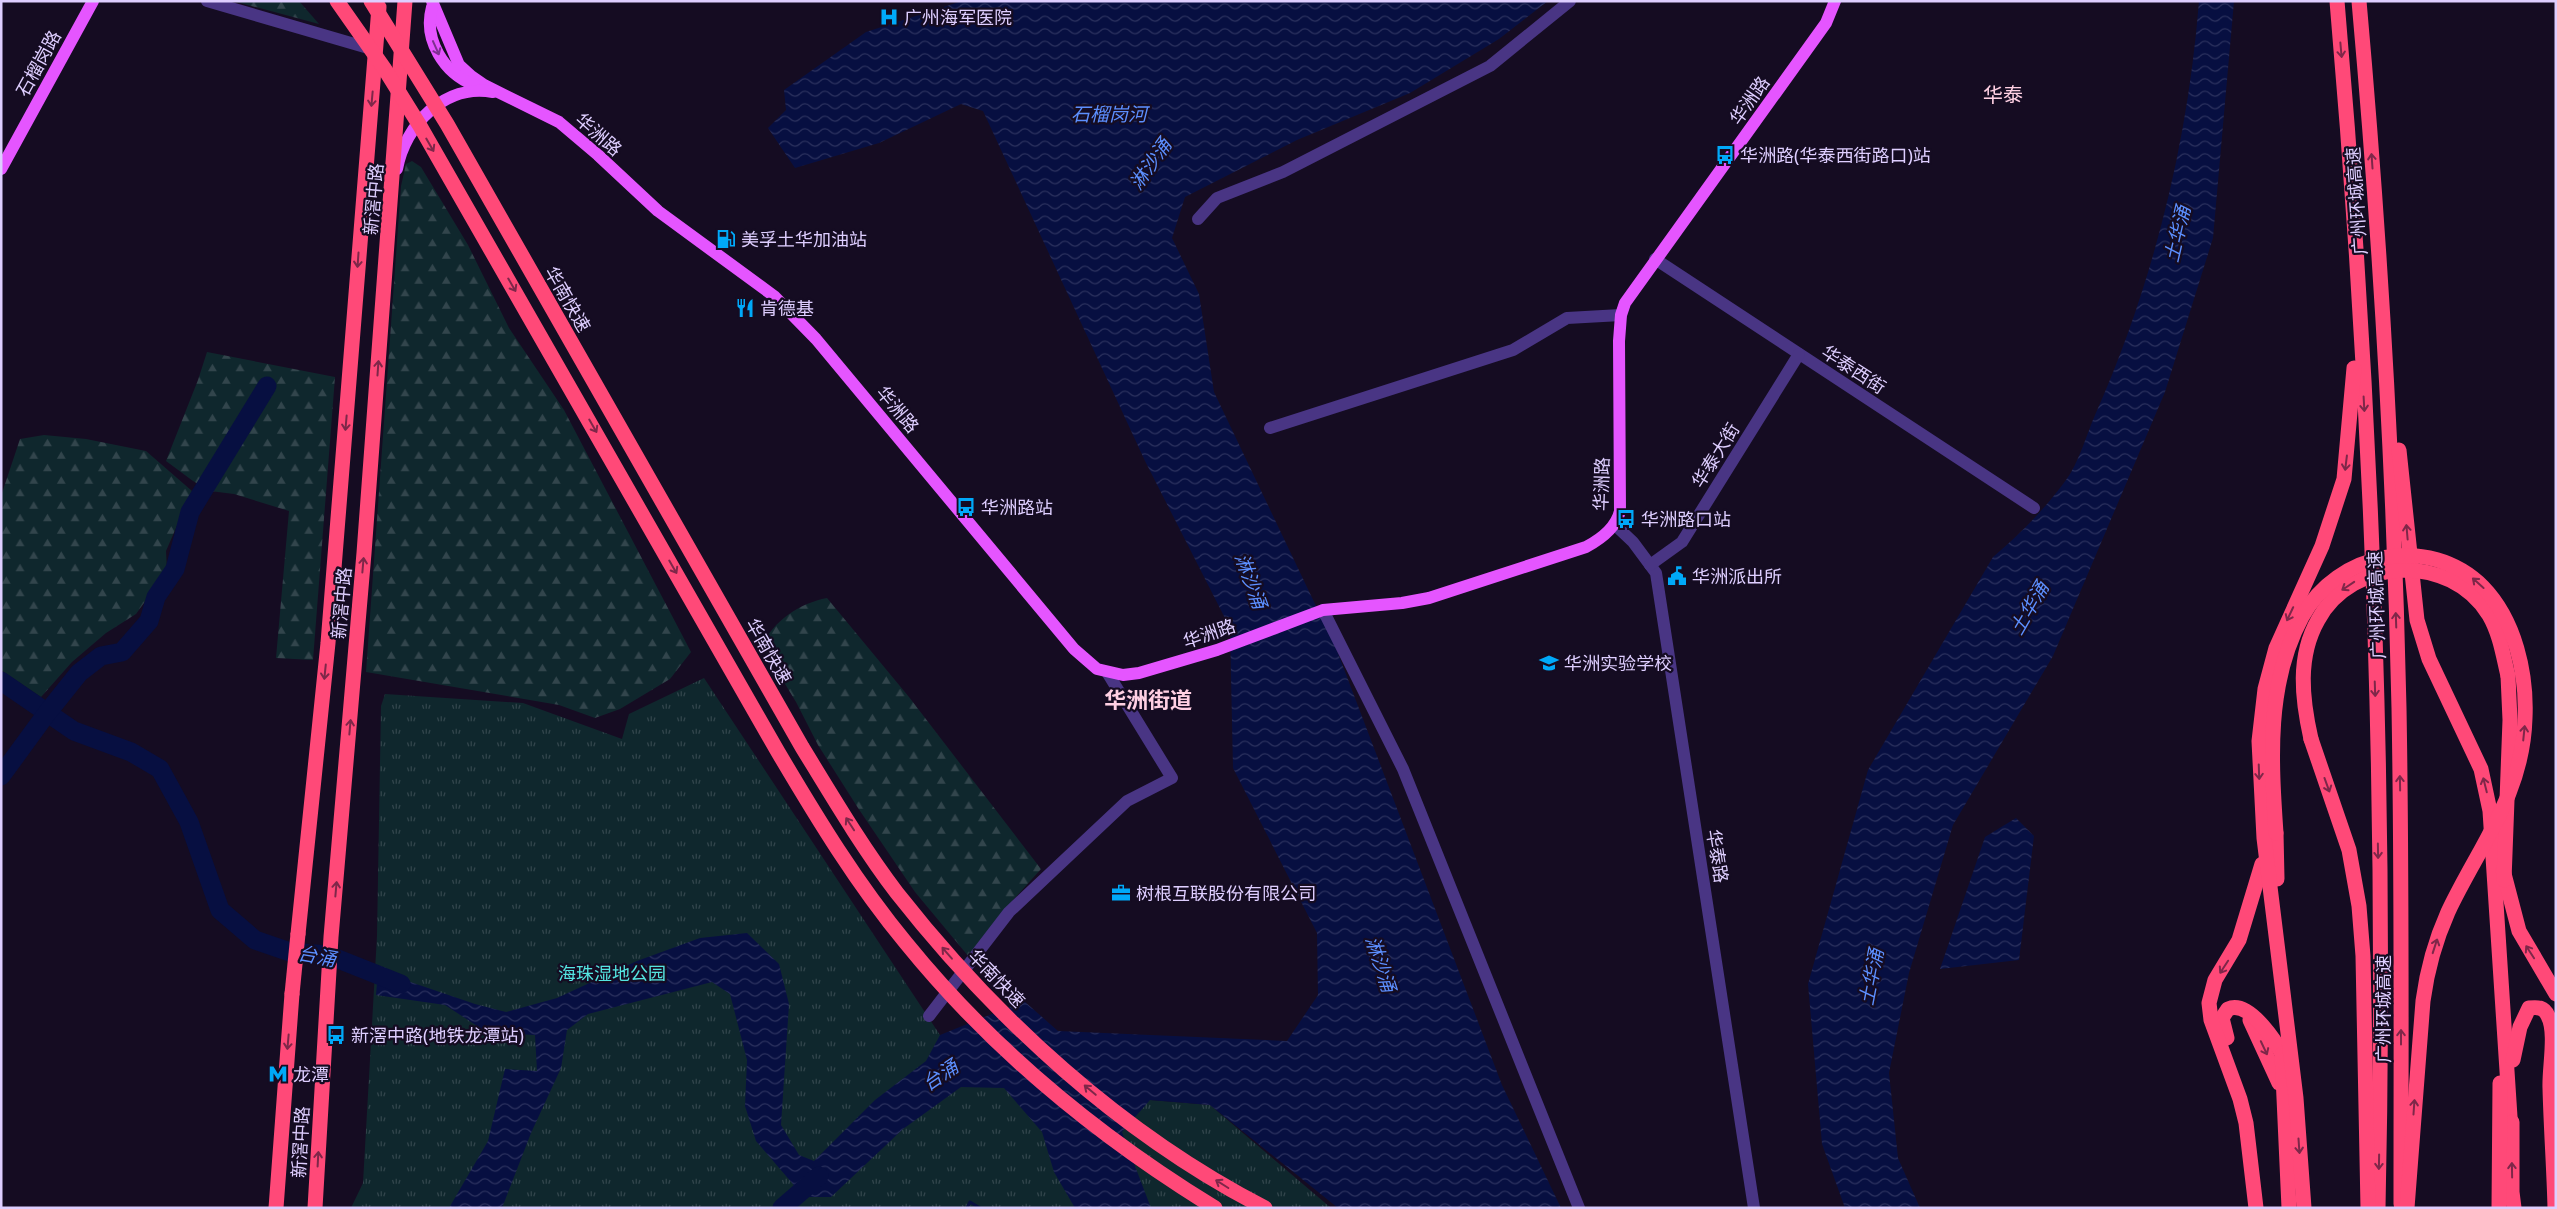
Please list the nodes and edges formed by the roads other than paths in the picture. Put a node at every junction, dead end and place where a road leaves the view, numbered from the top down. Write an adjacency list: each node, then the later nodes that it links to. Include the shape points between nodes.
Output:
1 (94, 1): 14 (main road, 石榴岗路)
2 (207, 1): 12 (street)
3 (337, 1): 45 (highway, one-way to 45, bridge, via 420,126 778,752 861,884 938,982 1013,1056 1114,1141)
4 (371, 1): 46 (highway, 华南快速, one-way to 4, bridge, via 1191,1164 1074,1077 974,983 896,891 802,747 447,124)
5 (380, 1): 12 (highway, 新滘中路)
6 (406, 1): 16 (highway, 新滘中路)
7 (1570, 1): 18 (street, via 1490,66 1284,172 1216,198)
8 (1835, 1): 19 (main road, 华洲路, via 1826,23)
9 (2337, 1): 17 (highway, 广州环城高速, one-way to 17)
10 (2359, 1): 15 (highway, 广州环城高速, one-way to 10)
11 (432, 2): 13 (main road, 华洲路, via 459,65 484,85)
12 (375, 50): 43 (highway, 新滘中路, one-way to 43, bridge, via 328,643 292,994)
13 (503, 93): 16 (main road, via 466,92 442,102 423,115 398,161); 27 (main road, 华洲路, via 559,122 658,211 774,296 816,339 1074,649 1098,669)
14 (1, 169)
15 (2375, 194): 29 (highway, one-way to 15, via 2481,769 2429,659 2415,611); 55 (highway, 广州环城高速, one-way to 15, via 2399,696)
16 (392, 198): 44 (highway, 新滘中路, one-way to 16, via 331,937)
17 (2353, 204): 30 (highway, one-way to 30, via 2355,362 2344,479 2322,546 2283,629 2265,689 2259,740); 54 (highway, 广州环城高速, one-way to 54, via 2374,628 2380,956)
18 (1198, 219)
19 (1654, 259): 20 (main road, 华洲路, via 1632,291); 21 (street, 华泰西街)
20 (1621, 315): 22 (street, via 1567,318 1513,350); 24 (main road, 华洲路, via 1620,511)
21 (1799, 354): 23 (street, 华泰西街); 25 (street, 华泰大街, via 1682,542)
22 (1270, 428)
23 (2034, 508)
24 (1614, 525): 25 (street, 华泰路, via 1633,542); 26 (main road, 华洲路, via 1586,547 1429,598)
25 (1650, 565): 48 (street, 华泰路, via 1656,573 1667,641)
26 (1323, 610): 27 (main road, 华洲路, via 1217,650 1139,673); 47 (street, via 1403,769)
27 (1107, 672): 39 (street, via 1172,778 1128,801 1009,912)
28 (2510, 720): 32 (highway); 33 (highway, via 2509,874); 53 (highway, one-way to 53, bridge, via 2508,676 2494,624 2469,594 2430,573 2398,569 2354,582 2325,608 2312,633 2303,666 2302,686 2311,739 2349,850 2363,956)
29 (2490, 811): 32 (highway); 35 (highway)
30 (2270, 835): 31 (highway); 34 (highway); 36 (highway); 56 (highway, one-way to 30, bridge, via 2423,1001 2429,968 2447,914 2505,807 2515,778 2524,732 2522,673 2513,637 2500,609 2471,577 2445,562 2430,558 2388,556 2348,569 2311,602 2290,646 2275,703)
31 (2268, 874): 34 (highway); 36 (highway)
32 (2504, 877): 33 (highway); 35 (highway)
33 (2512, 910): 37 (highway, one-way to 33, via 2526,946)
34 (2235, 949): 49 (highway, one-way to 49, via 2212,988 2209,1012 2246,1123)
35 (2503, 973): 42 (highway)
36 (2280, 980): 40 (highway); 41 (highway)
37 (2556, 994)
38 (2238, 1008): 40 (highway, via 2268,1032); 41 (highway, one-way to 41, via 2255,1030); 50 (highway, via 2233,1007 2224,1013 2222,1024 2251,1109)
39 (929, 1016)
40 (2282, 1052): 41 (highway)
41 (2289, 1098): 51 (highway); 52 (highway, one-way to 52)
42 (2505, 1132): 57 (highway); 58 (highway, one-way to 42); 59 (highway, via 2516,1042 2529,1008 2538,1007 2545,1010 2551,1028)
43 (276, 1208)
44 (315, 1208)
45 (1215, 1208)
46 (1265, 1208)
47 (1579, 1208)
48 (1754, 1208)
49 (2256, 1208)
50 (2263, 1208)
51 (2289, 1208)
52 (2304, 1208)
53 (2368, 1208)
54 (2378, 1208)
55 (2401, 1208)
56 (2407, 1208)
57 (2499, 1208)
58 (2514, 1208)
59 (2555, 1208)

